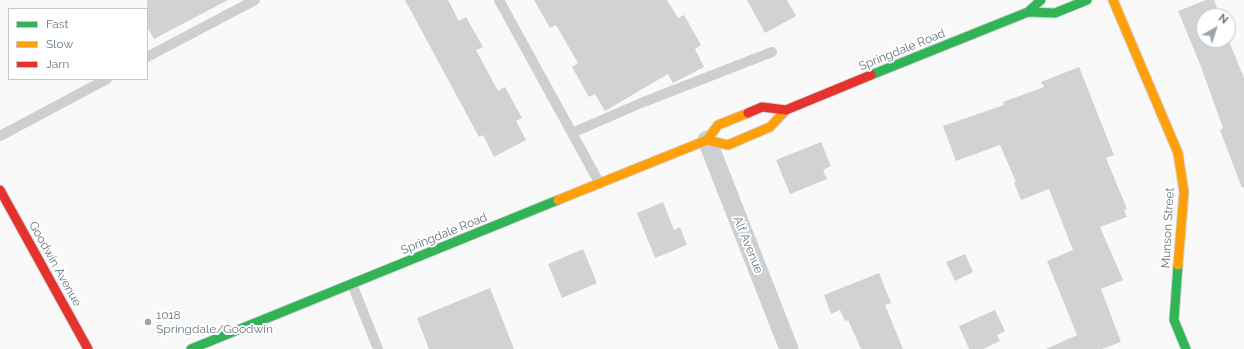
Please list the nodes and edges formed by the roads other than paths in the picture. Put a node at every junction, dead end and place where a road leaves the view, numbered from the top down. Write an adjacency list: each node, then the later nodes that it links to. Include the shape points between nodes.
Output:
1 (255, 0): 8 (lane)
2 (499, 0): 11 (lane)
3 (1041, 0): 6 (main road, Springdale Road)
4 (1087, 0): 6 (main road, Springdale Road, via 1055,13)
5 (1113, 0): 21 (main road, Munson Street, via 1178,153 1184,192 1174,320)
6 (1028, 12): 10 (main road, Springdale Road)
7 (772, 52): 11 (lane)
8 (148, 56)
9 (105, 80): 12 (lane)
10 (786, 110): 13 (main road, Springdale Road, via 762,108 749,112 718,125); 13 (main road, Springdale Road, via 770,127 728,144)
11 (572, 133): 14 (lane)
12 (0, 136)
13 (707, 140): 14 (main road, Springdale Road); 20 (street, Alf Avenue)
14 (600, 184): 16 (main road, Springdale Road)
15 (0, 190): 17 (main road, Goodwin Avenue)
16 (352, 284): 18 (main road, Springdale Road); 19 (lane)
17 (88, 349)
18 (191, 349)
19 (378, 349)
20 (789, 349)
21 (1186, 349)

